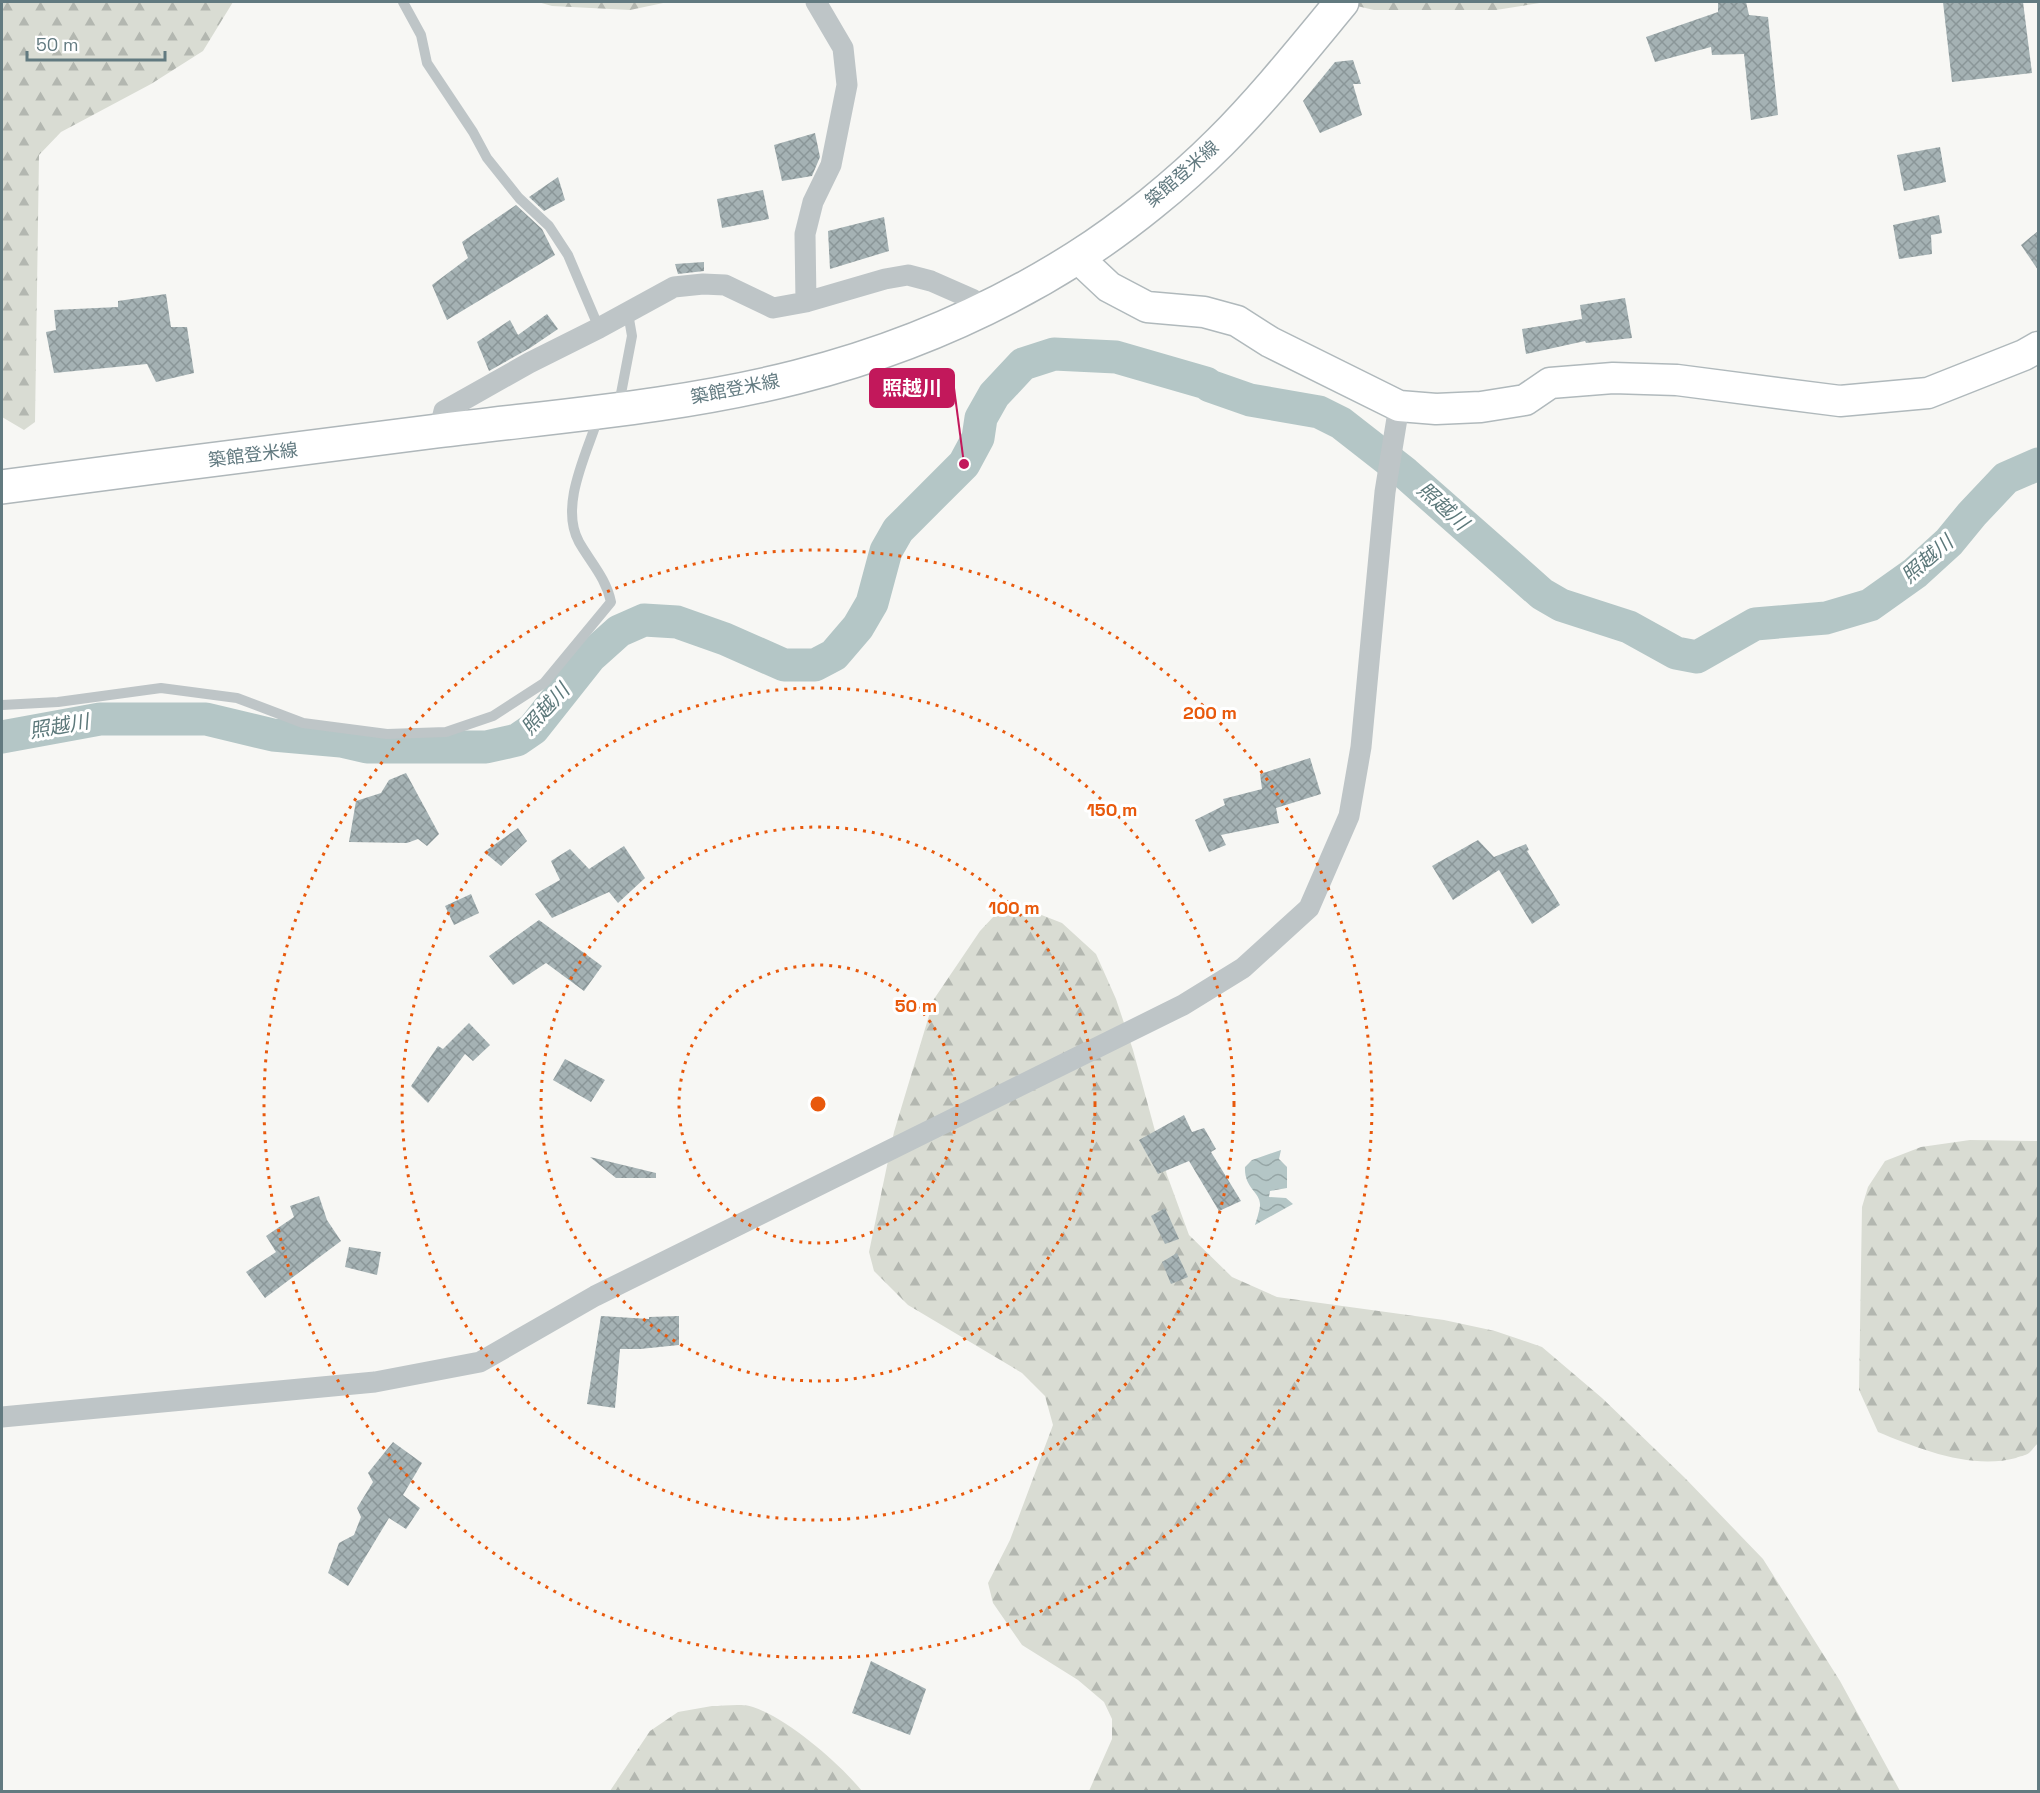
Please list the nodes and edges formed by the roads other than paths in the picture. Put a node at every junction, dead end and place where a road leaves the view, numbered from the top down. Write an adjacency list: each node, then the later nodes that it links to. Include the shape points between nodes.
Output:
1 (403, 2): 8 (lane, via 421,35 427,63 487,158 519,198 549,226 568,255)
2 (816, 2): 5 (street, via 843,48 846,85 831,165 813,202 805,234)
3 (1342, 2): 4 (main road, 築館登米線, via 1219,142 1149,205)
4 (1077, 257): 6 (main road, 築館登米線); 10 (street, via 1108,287 1147,307 1204,312 1237,321 1270,342)
5 (806, 302): 6 (street, via 908,275 972,299); 7 (street, via 773,308 725,285 703,284 674,287)
6 (986, 310): 11 (main road, 築館登米線, via 872,356 795,378)
7 (628, 313): 8 (street); 11 (lane, via 632,336)
8 (599, 328): 12 (street, via 444,411)
9 (2038, 346): 10 (street, via 1928,393 1840,401 1677,380 1612,378 1550,383 1525,400 1481,407 1436,409)
10 (1398, 405): 15 (street, via 1385,492 1361,747 1349,816 1309,908 1243,968 1184,1005 595,1296 480,1362 375,1382)
11 (609, 410): 12 (main road, 築館登米線); 14 (lane, via 575,488 571,515 578,539 608,586 611,602 544,683 493,716 446,732 387,734 303,723 237,698 160,688 58,702)
12 (439, 431): 13 (main road, 築館登米線)
13 (2, 487)
14 (2, 705)
15 (2, 1418)

